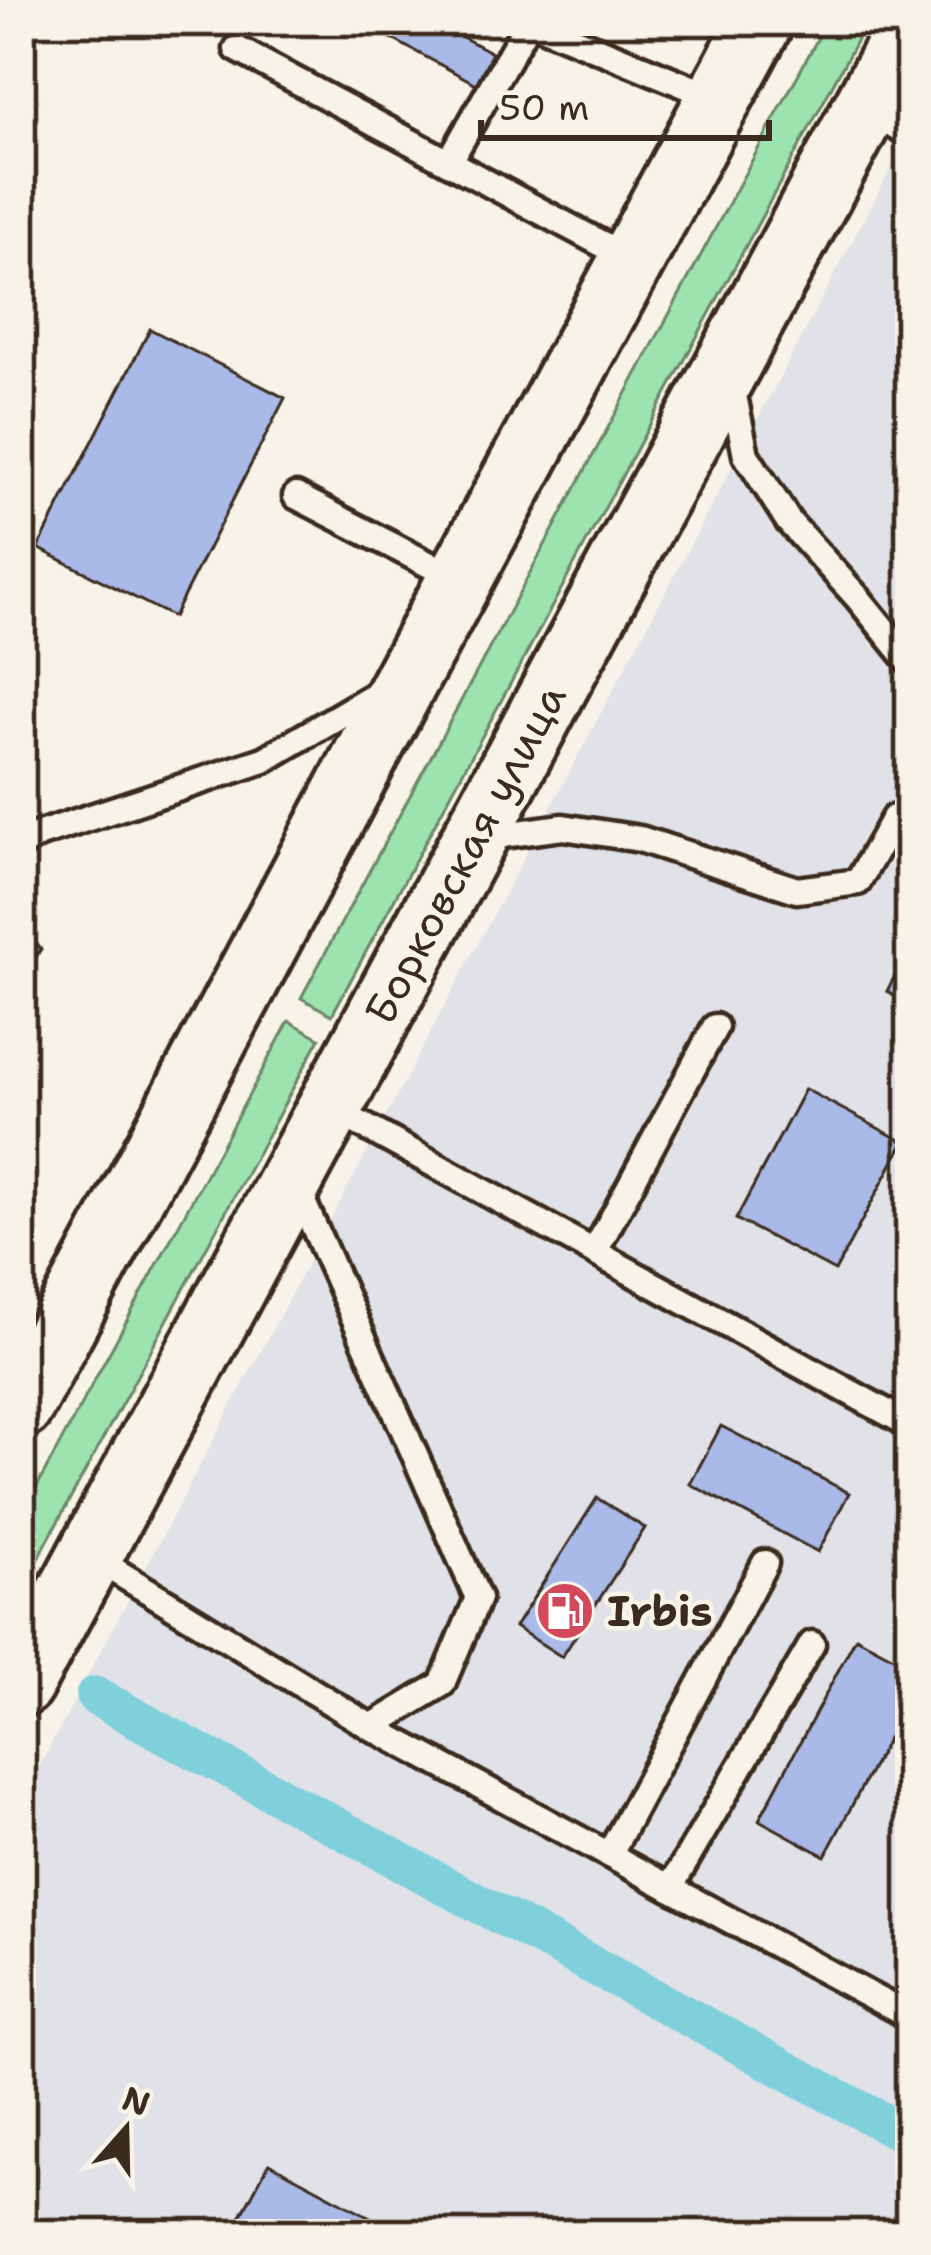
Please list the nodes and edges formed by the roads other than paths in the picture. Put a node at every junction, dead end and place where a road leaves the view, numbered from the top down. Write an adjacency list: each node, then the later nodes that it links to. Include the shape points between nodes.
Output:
1 (761, 21): 4 (main road)
2 (910, 25): 5 (main road, Борковская улица)
3 (237, 49): 6 (lane)
4 (719, 99): 6 (lane, via 529,21); 7 (main road)
5 (887, 122): 8 (main road, Борковская улица)
6 (449, 162): 7 (lane)
7 (632, 260): 10 (main road)
8 (727, 364): 11 (lane, via 746,455 789,522); 14 (main road, Борковская улица)
9 (296, 496): 10 (lane)
10 (459, 581): 12 (main road)
11 (910, 662)
12 (409, 674): 15 (lane, via 265,760); 20 (main road)
13 (894, 818): 14 (lane, via 858,882 797,890 621,836 563,827)
14 (472, 839): 17 (main road, Борковская улица)
15 (21, 845)
16 (715, 1027): 19 (lane)
17 (331, 1107): 18 (main road, Борковская улица); 19 (lane)
18 (293, 1180): 22 (main road, Борковская улица); 26 (lane, via 478,1598 442,1684)
19 (595, 1251): 21 (lane)
20 (21, 1406)
21 (910, 1425)
22 (89, 1555): 25 (main road, Борковская улица); 26 (lane)
23 (765, 1563): 27 (lane)
24 (812, 1644): 28 (lane)
25 (21, 1684)
26 (371, 1727): 27 (lane)
27 (609, 1855): 28 (lane)
28 (670, 1888): 29 (lane)
29 (910, 2017)
30 (21, 2229): 31 (lane)
31 (31, 2234)

